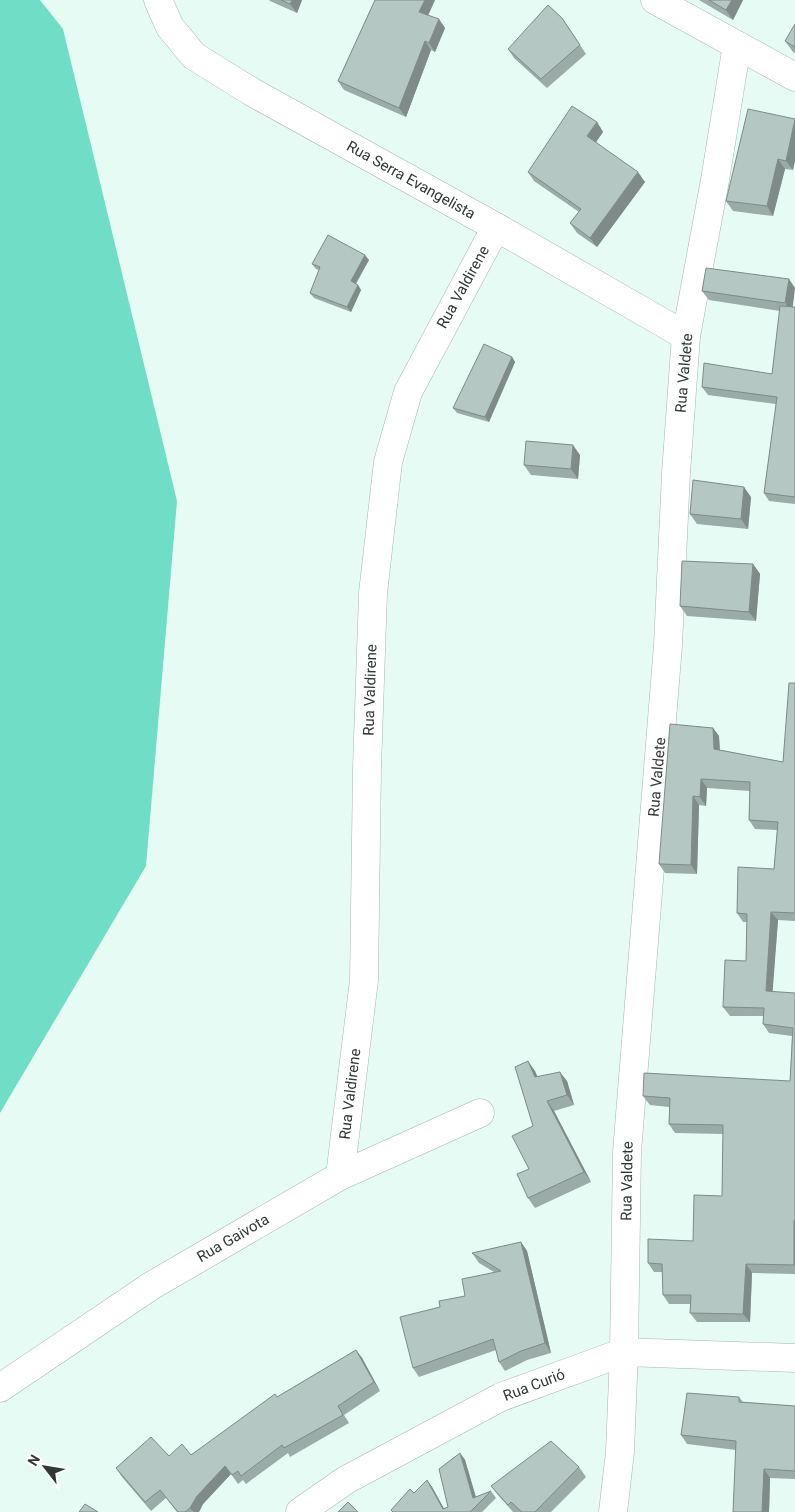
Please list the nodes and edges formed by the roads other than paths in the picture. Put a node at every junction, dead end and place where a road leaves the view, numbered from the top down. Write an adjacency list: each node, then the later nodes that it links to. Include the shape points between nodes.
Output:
1 (158, 0): 5 (street, Rua Serra Evangelista, via 170,27 194,56 252,92)
2 (655, 0): 3 (street)
3 (737, 46): 4 (street); 6 (street, Rua Valdete)
4 (795, 77)
5 (496, 227): 6 (street, Rua Serra Evangelista); 8 (street, Rua Valdirene, via 408,392 388,462 373,593 364,980)
6 (686, 336): 9 (street, Rua Valdete, via 668,645 627,1152)
7 (480, 1113): 8 (street, Rua Gaivota)
8 (340, 1176): 11 (street, Rua Gaivota, via 151,1286)
9 (624, 1352): 10 (street, Rua Curió); 12 (street, Rua Curió, via 501,1398 346,1480); 13 (street, Rua Valdete, via 620,1452)
10 (795, 1358)
11 (0, 1388)
12 (300, 1512)
13 (613, 1512)

